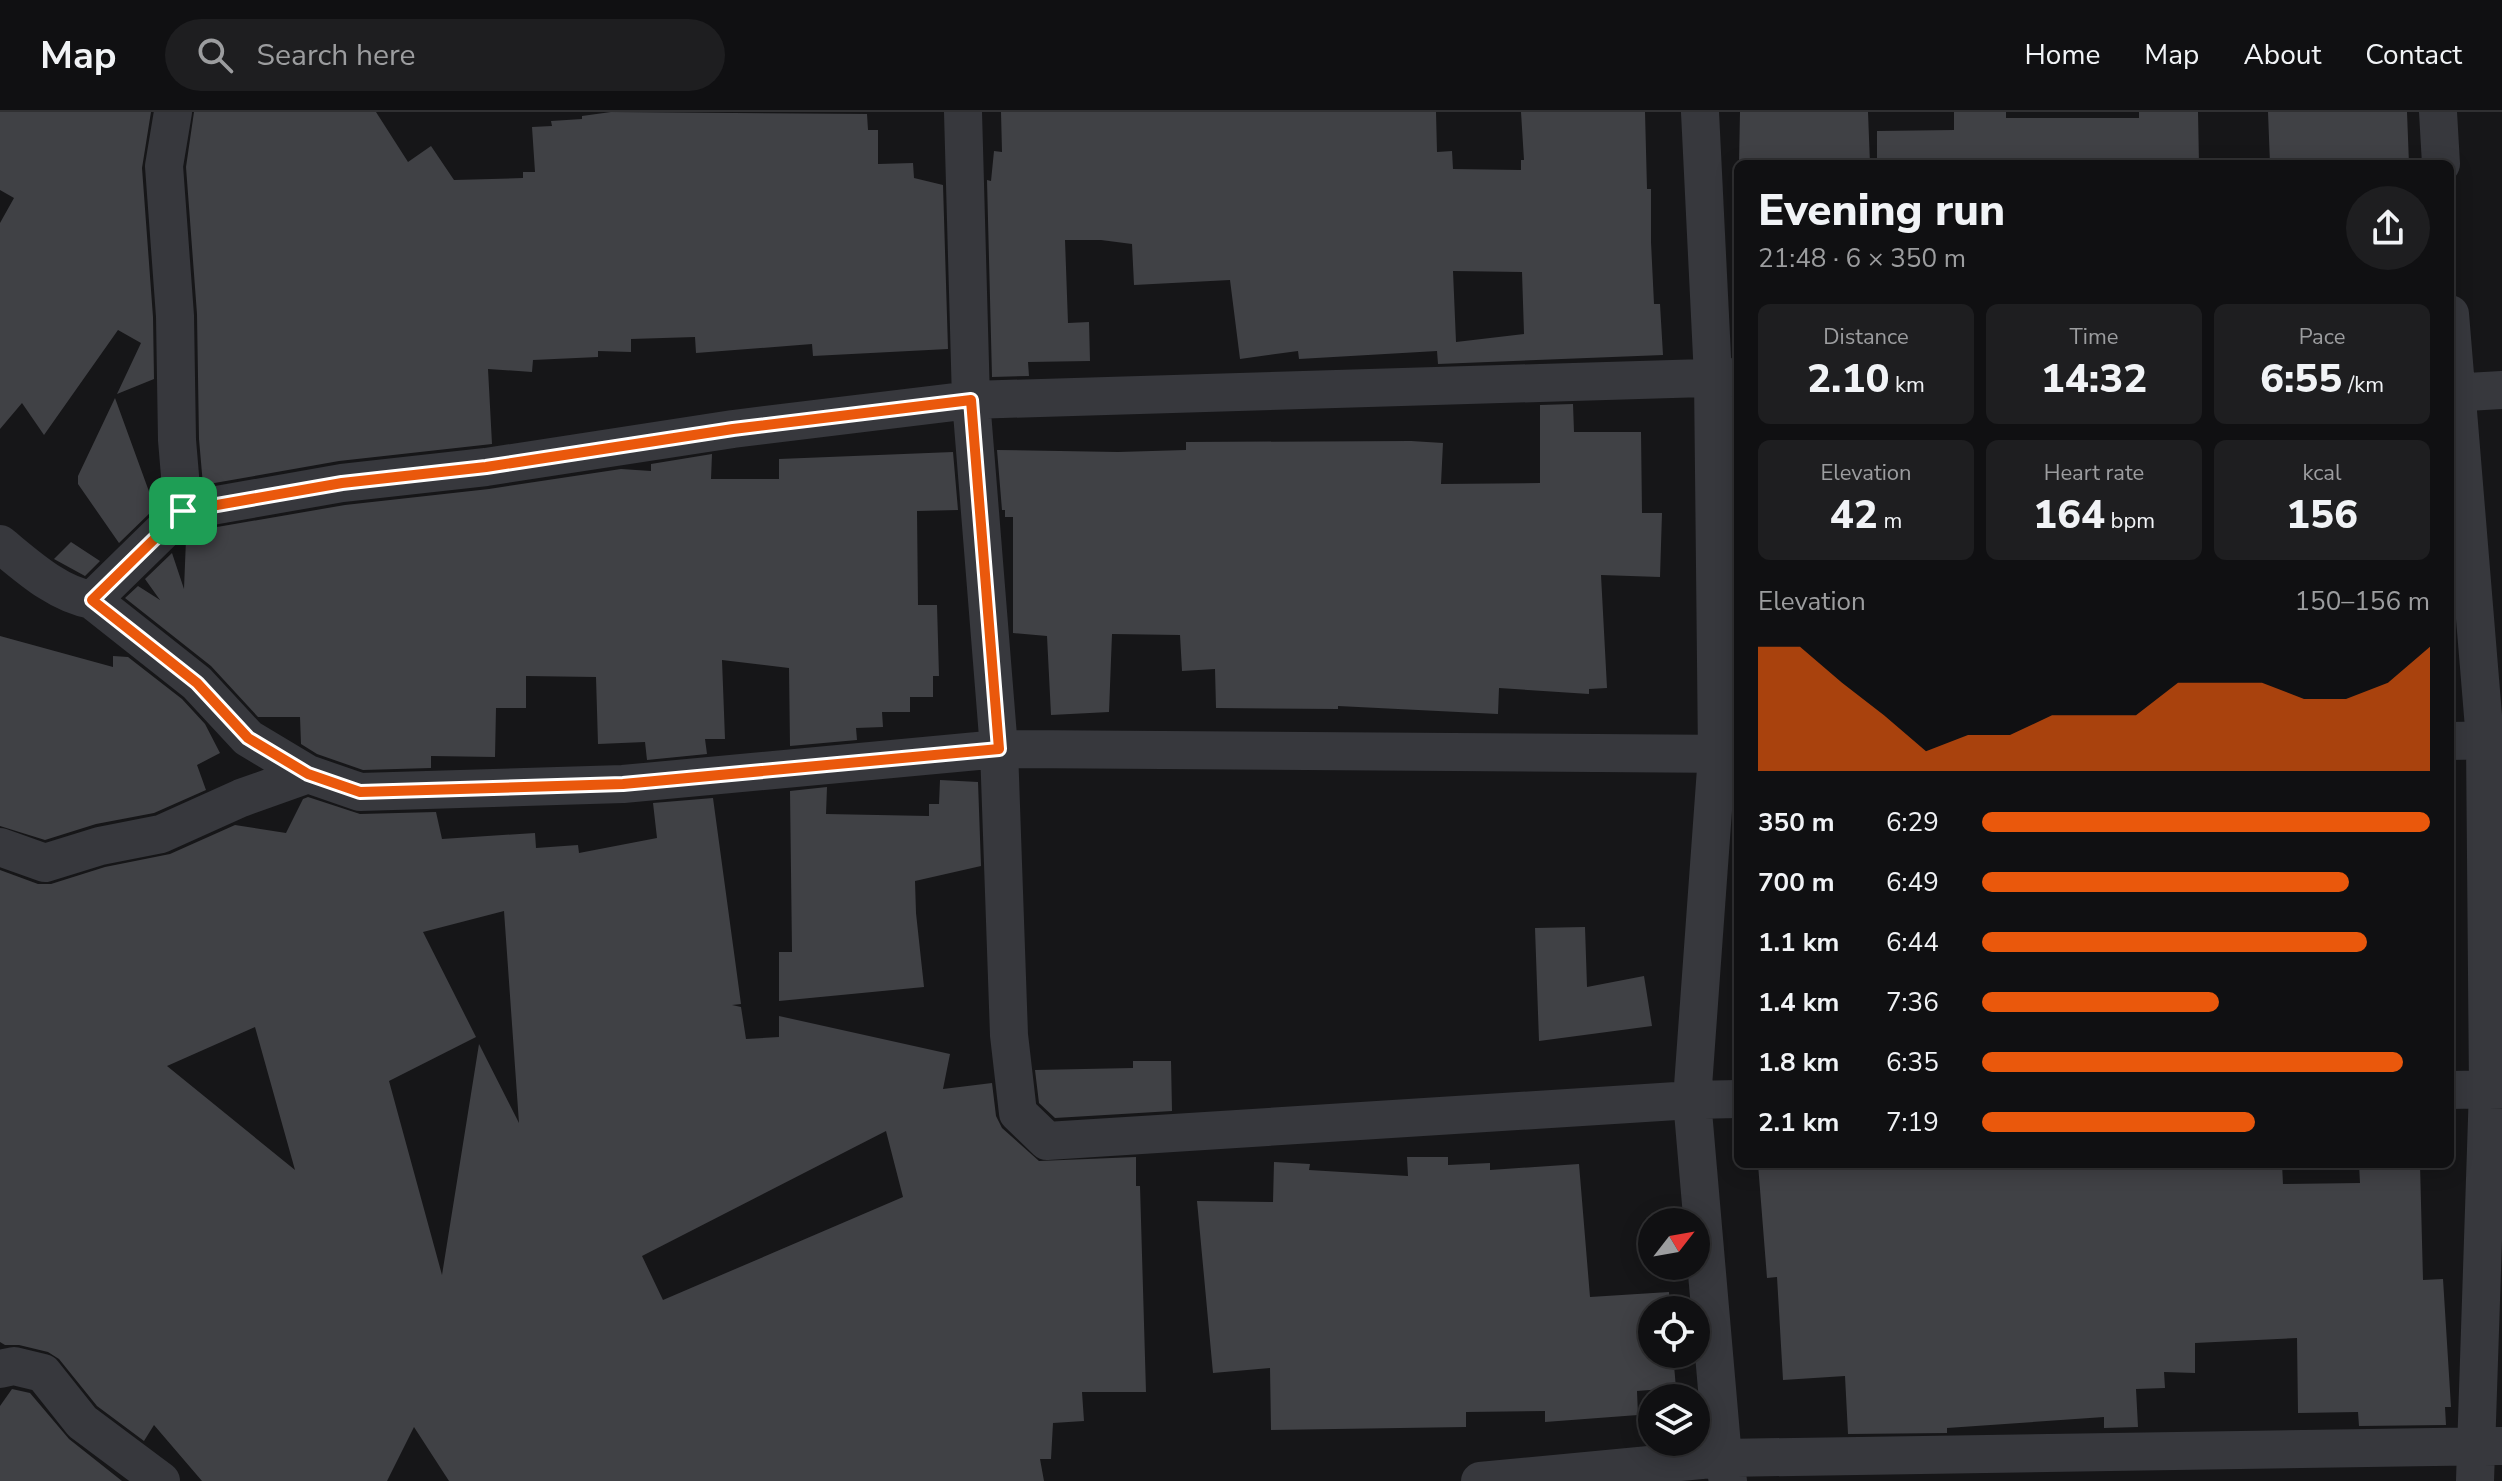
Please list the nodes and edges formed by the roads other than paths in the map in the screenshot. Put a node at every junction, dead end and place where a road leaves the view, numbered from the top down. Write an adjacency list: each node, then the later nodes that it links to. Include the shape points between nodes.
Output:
1 (173, 112): 11 (street, via 164,166)
2 (963, 112): 9 (street)
3 (1700, 112): 6 (street)
4 (2438, 112): 5 (street)
5 (2441, 160)
6 (1725, 377): 9 (street); 16 (street)
7 (2502, 390): 8 (street)
8 (2454, 393)
9 (971, 400): 11 (street, via 342,483); 15 (street)
10 (2454, 419): 14 (street)
11 (183, 511): 13 (street)
12 (0, 544): 13 (street, via 75,597)
13 (92, 600): 17 (street, via 197,683 248,738)
14 (2479, 740): 19 (street)
15 (999, 749): 16 (street); 17 (street, via 623,784 360,792); 22 (street, via 1009,1035 1018,1113 1047,1141)
16 (1728, 754): 22 (street)
17 (308, 774): 18 (street, via 161,834 45,863)
18 (0, 847)
19 (2495, 1089): 20 (street); 24 (street)
20 (2454, 1090)
21 (1734, 1099): 22 (street)
22 (1692, 1100): 25 (street)
23 (0, 1369): 26 (street, via 14,1366 43,1373 82,1422)
24 (2484, 1457): 25 (street)
25 (1726, 1470): 27 (street)
26 (161, 1481)
27 (1480, 1481)

